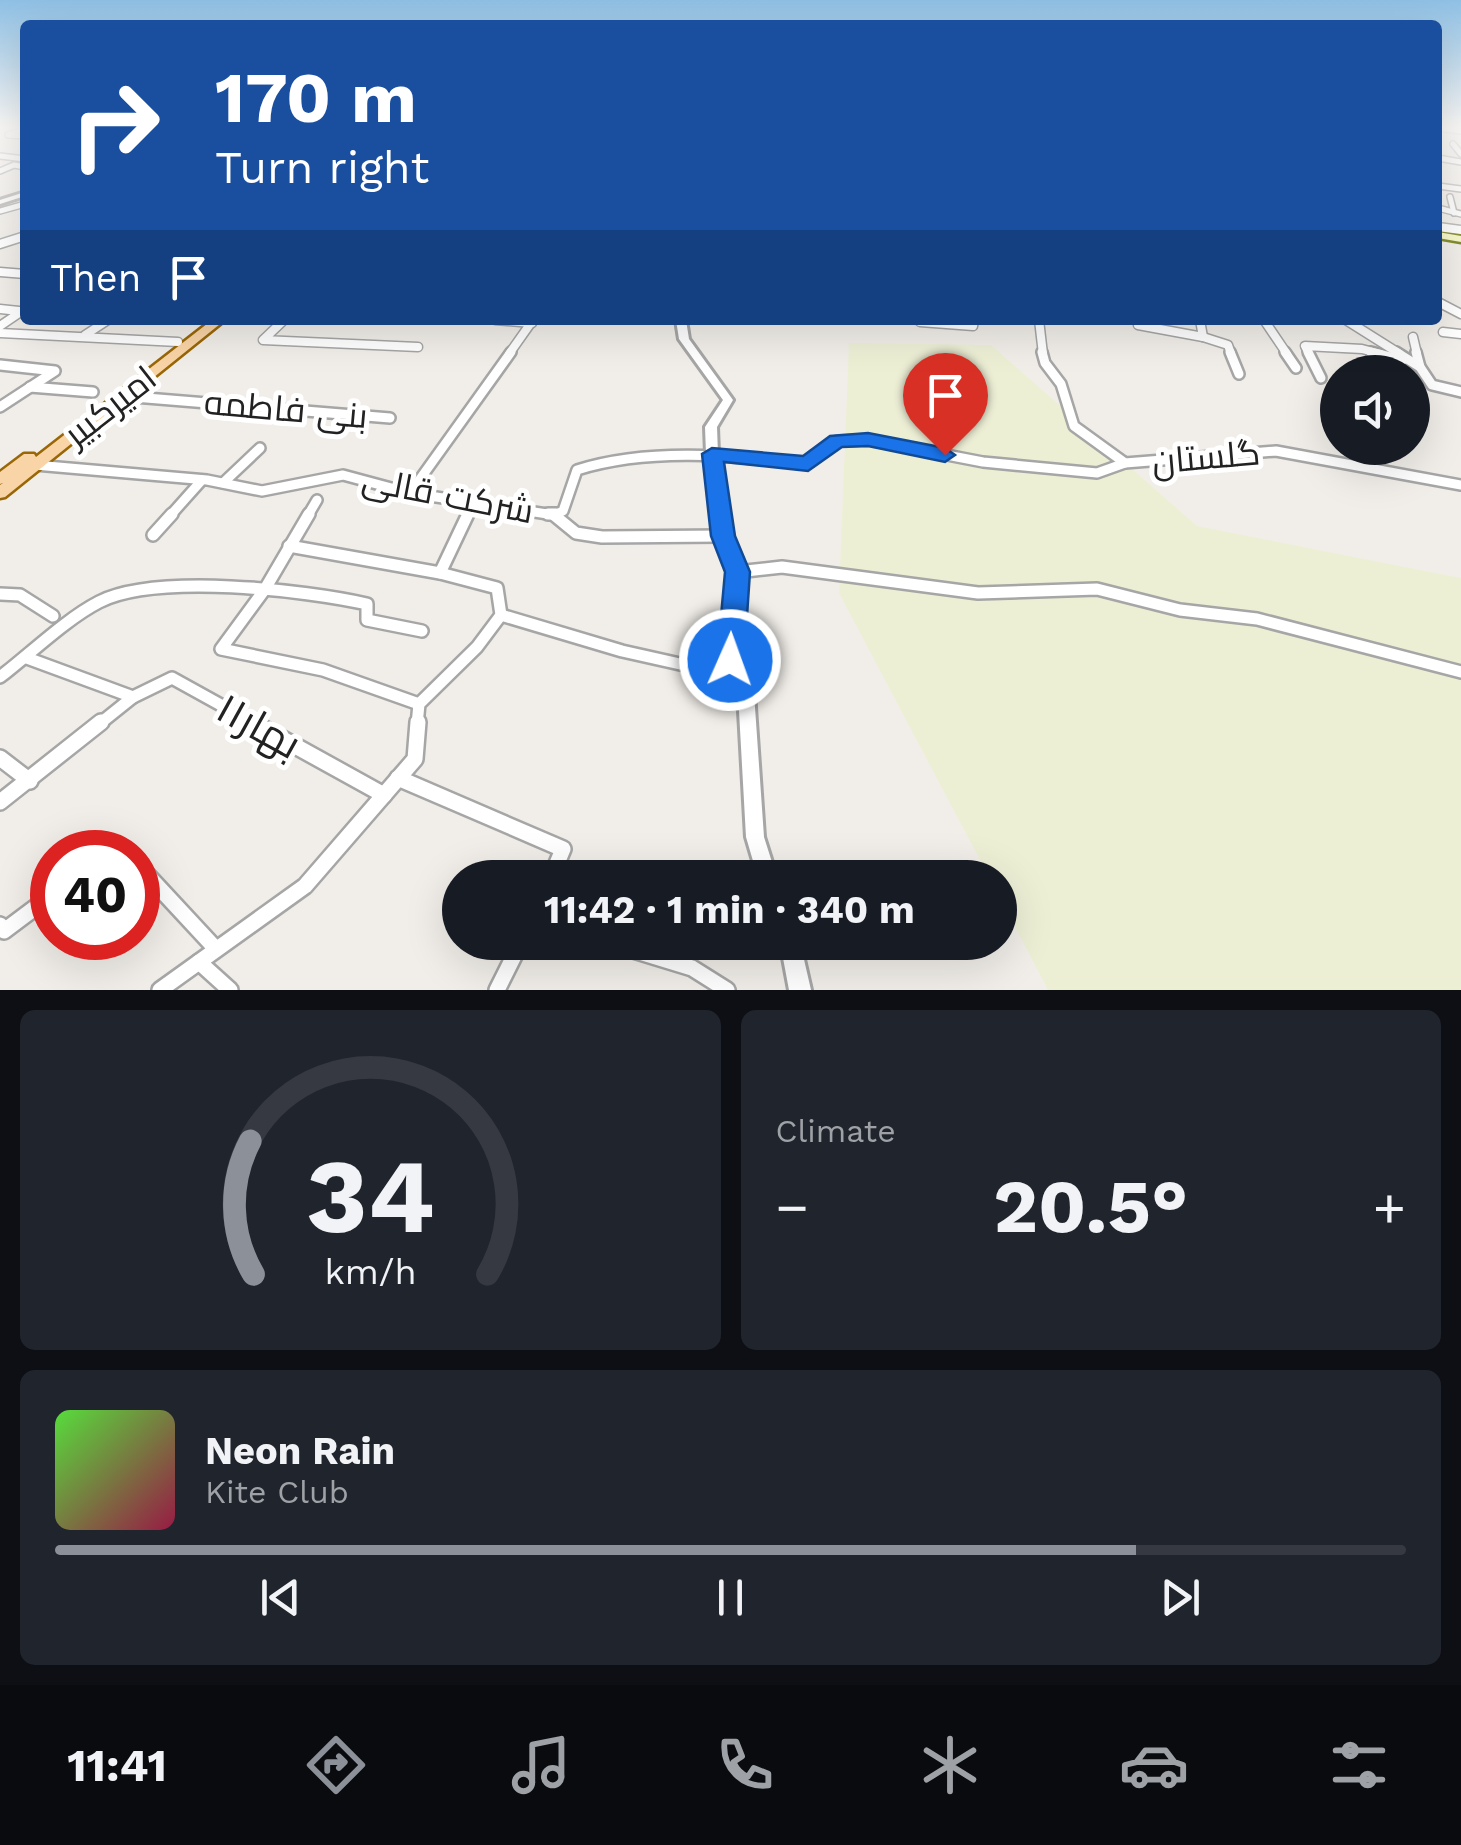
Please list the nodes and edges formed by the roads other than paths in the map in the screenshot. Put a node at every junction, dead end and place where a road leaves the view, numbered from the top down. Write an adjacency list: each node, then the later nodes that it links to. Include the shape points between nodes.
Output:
1 (1450, 198): 2 (street)
2 (1457, 214)
3 (20, 313): 16 (street)
4 (100, 325): 19 (street)
5 (200, 325): 23 (main road, امیرکبیر)
6 (213, 325): 36 (main road, امیرکبیر)
7 (279, 325): 24 (street, via 263,340)
8 (530, 325): 47 (street)
9 (682, 325): 40 (street, via 684,339 728,400 711,428)
10 (1039, 325): 41 (street, گلستان, via 1045,362 1074,426)
11 (1139, 325): 22 (street)
12 (1153, 325): 20 (street)
13 (1201, 325): 20 (street)
14 (1267, 325): 29 (street)
15 (1353, 325): 26 (street)
16 (0, 330): 19 (street)
17 (1443, 332): 18 (street)
18 (1461, 334)
19 (84, 336): 23 (street)
20 (1203, 336): 30 (street, via 1228,345)
21 (1413, 336): 27 (street)
22 (1137, 340)
23 (178, 342): 43 (main road, امیرکبیر)
24 (418, 347)
25 (1384, 355): 31 (street, via 1305,346)
26 (1396, 355)
27 (1417, 355)
28 (0, 365): 33 (street, via 55,371)
29 (1296, 368)
30 (1239, 374)
31 (1320, 376)
32 (1430, 381): 35 (street)
33 (30, 387): 34 (street); 37 (street)
34 (93, 392)
35 (1461, 392)
36 (122, 396): 38 (street, بنی فاطمه); 42 (main road, امیرکبیر)
37 (0, 407)
38 (390, 418)
39 (260, 448): 45 (street)
40 (712, 454): 41 (street, via 808,464 837,440 868,440 1002,464 1096,472); 51 (street, شرکت قالی, via 578,470 563,511); 53 (street)
41 (1125, 463): 46 (street, گلستان, via 1276,451)
42 (36, 465): 44 (street, شرکت قالی); 48 (main road, امیرکبیر)
43 (1, 478)
44 (202, 480): 45 (street, شرکت قالی); 52 (street)
45 (223, 483): 47 (street, شرکت قالی, via 262,491 343,475)
46 (1461, 485)
47 (410, 492): 50 (street, شرکت قالی)
48 (0, 493)
49 (317, 500): 54 (street)
50 (472, 504): 51 (street, شرکت قالی); 56 (street)
51 (554, 515): 53 (street, via 576,533)
52 (153, 535)
53 (723, 536): 55 (street)
54 (289, 546): 56 (street); 57 (street)
55 (737, 572): 63 (street, via 782,566 978,592 1097,589 1180,610 1257,618); 65 (street, via 730,660)
56 (440, 573): 59 (street, via 497,588)
57 (264, 588): 61 (street, via 367,604 367,620); 62 (street, via 172,586 100,601); 67 (street, via 221,649 323,670)
58 (0, 594): 60 (street, via 20,594)
59 (501, 615): 65 (street, via 622,652); 67 (street)
60 (53, 616)
61 (422, 631)
62 (28, 658): 64 (street); 66 (street)
63 (1461, 672)
64 (0, 677)
65 (738, 677): 74 (street, via 746,693 755,837)
66 (134, 696): 70 (street); 71 (street, بهار۱۱, via 172,678)
67 (419, 704): 69 (street, via 414,759)
68 (0, 758): 70 (street)
69 (398, 778): 71 (street); 73 (street, via 563,849)
70 (30, 780): 72 (street)
71 (384, 795): 78 (street, via 305,886)
72 (0, 802)
73 (558, 860)
74 (762, 860)
75 (160, 889): 78 (street)
76 (30, 912): 77 (street, via 4,931)
77 (0, 925)
78 (216, 950): 82 (street)
79 (512, 960): 85 (street)
80 (666, 960): 86 (street)
81 (794, 960): 87 (street)
82 (199, 962): 83 (street); 84 (street)
83 (160, 990)
84 (230, 990)
85 (496, 990)
86 (727, 990)
87 (800, 990)

